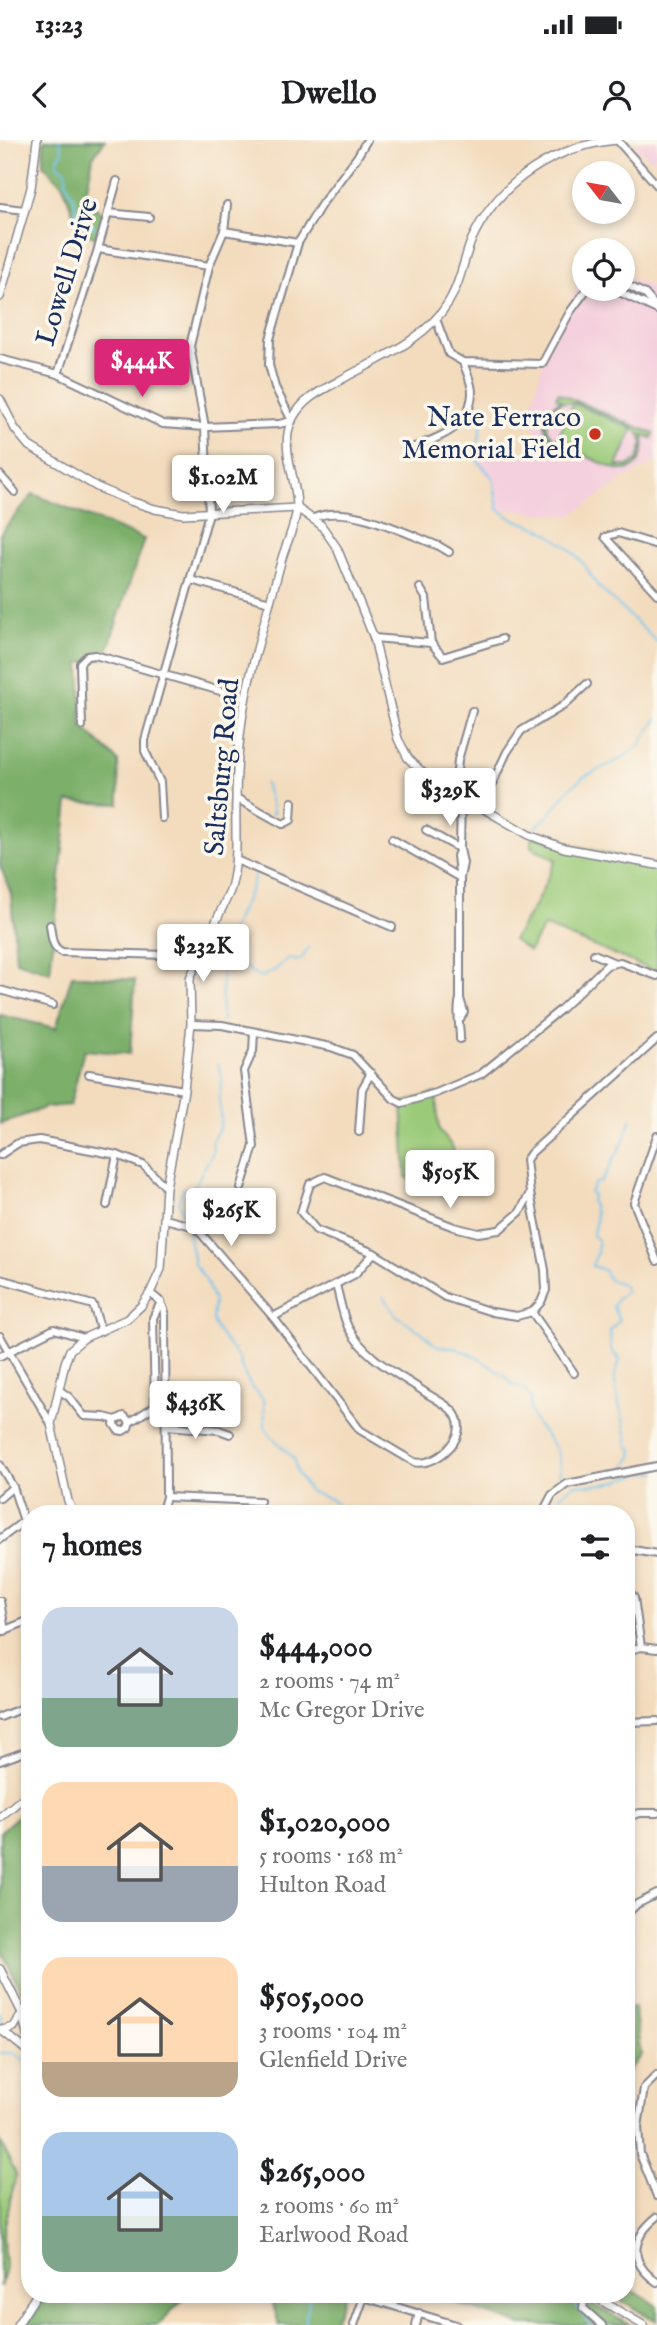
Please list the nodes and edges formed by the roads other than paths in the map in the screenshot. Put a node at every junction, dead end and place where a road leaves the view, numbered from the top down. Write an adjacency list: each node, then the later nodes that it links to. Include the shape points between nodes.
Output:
1 (37, 140): 8 (main road, via 34,177)
2 (367, 140): 12 (street)
3 (618, 140): 5 (street); 20 (main road, via 550,158 505,190 476,231 454,293)
4 (117, 181): 9 (street, Lowell Drive)
5 (657, 185)
6 (227, 205): 11 (street)
7 (0, 208): 8 (street)
8 (24, 210): 16 (main road)
9 (108, 213): 10 (street); 13 (street, Lowell Drive)
10 (149, 217)
11 (224, 231): 12 (street); 14 (street)
12 (298, 243): 25 (street, via 270,339 269,365)
13 (98, 249): 14 (street); 23 (street, Lowell Drive)
14 (209, 266): 26 (street, via 190,346)
15 (635, 289): 19 (street)
16 (0, 298)
17 (635, 299): 19 (street)
18 (578, 301): 22 (street, via 542,364)
19 (657, 309)
20 (436, 319): 22 (street, via 449,354); 25 (main road, via 409,342 311,397)
21 (0, 359): 23 (street)
22 (463, 362): 27 (street, via 473,393 465,417 449,434)
23 (58, 374): 26 (street, via 163,424)
24 (0, 399): 31 (main road, via 29,446 97,487 155,509)
25 (292, 421): 26 (street); 30 (main road, Saltsburg Road, via 288,451)
26 (205, 427): 31 (street)
27 (409, 449)
28 (0, 475): 29 (street)
29 (15, 492)
30 (297, 508): 31 (main road); 32 (main road); 38 (main road, Saltsburg Road)
31 (209, 513): 35 (street)
32 (314, 518): 34 (street, via 327,513 361,517); 39 (main road, via 337,548)
33 (657, 545): 37 (street, via 618,533 605,537)
34 (449, 552)
35 (191, 580): 38 (street); 42 (street)
36 (420, 588): 41 (street, via 426,598)
37 (657, 594)
38 (270, 603): 44 (main road, Saltsburg Road)
39 (374, 638): 41 (street); 47 (main road, via 404,752 425,775)
40 (502, 639): 41 (street, via 443,657)
41 (431, 643)
42 (163, 674): 44 (street); 46 (street, via 95,655 83,659); 51 (street, via 145,740 145,751 160,782)
43 (587, 684): 50 (street, via 564,706 521,731)
44 (245, 698): 48 (main road, Saltsburg Road)
45 (472, 711): 47 (street, via 458,760)
46 (82, 726)
47 (458, 795): 50 (main road); 54 (street)
48 (236, 799): 49 (street, via 283,824 291,820); 55 (main road, Saltsburg Road)
49 (292, 802)
50 (481, 807): 56 (main road, via 528,835 564,848)
51 (162, 818)
52 (426, 830): 54 (street)
53 (392, 839): 57 (street)
54 (460, 849): 57 (street)
55 (236, 860): 59 (street); 61 (main road, Saltsburg Road, via 230,891)
56 (657, 866)
57 (460, 878): 68 (street, via 460,999 464,1007)
58 (50, 925): 61 (street, via 53,943 62,952)
59 (392, 927)
60 (594, 954): 62 (street)
61 (202, 956): 66 (main road, Saltsburg Road, via 189,984)
62 (615, 963): 63 (street); 70 (street, via 607,965 481,1074 402,1103)
63 (657, 976)
64 (0, 990): 65 (street)
65 (53, 1005)
66 (191, 1024): 67 (street); 72 (main road, Saltsburg Road)
67 (254, 1032): 70 (street, via 331,1046 353,1055); 78 (street, via 253,1051 244,1071 254,1146)
68 (460, 1039)
69 (657, 1040): 79 (street, via 531,1153 526,1160)
70 (371, 1073): 73 (street, via 362,1088)
71 (89, 1074): 72 (street)
72 (184, 1090): 77 (main road, Saltsburg Road)
73 (359, 1132)
74 (657, 1136): 83 (street, via 634,1203)
75 (0, 1156): 76 (street, via 18,1143 39,1140)
76 (117, 1156): 77 (street, via 143,1165); 80 (street)
77 (166, 1186): 81 (main road, Saltsburg Road)
78 (241, 1188)
79 (530, 1193): 82 (street, via 520,1212 499,1230 478,1233 325,1177 310,1184 302,1212 316,1230); 88 (street, via 545,1270 545,1290)
80 (107, 1205)
81 (165, 1219): 86 (main road, Saltsburg Road, via 161,1269); 89 (street, via 196,1228)
82 (374, 1253): 85 (street, via 355,1274); 88 (street, via 445,1297 492,1312 517,1316)
83 (657, 1261)
84 (0, 1279): 90 (street, via 93,1306)
85 (336, 1285): 89 (street); 89 (street, via 355,1339 372,1357 456,1415 457,1437 430,1462 414,1462 360,1430)
86 (150, 1293): 87 (street); 90 (main road, Saltsburg Road, via 127,1319)
87 (161, 1302): 98 (street, via 153,1318 156,1406); 100 (street, via 165,1312)
88 (532, 1312): 95 (street)
89 (273, 1317)
90 (101, 1331): 92 (main road, Saltsburg Road)
91 (0, 1336): 93 (street)
92 (84, 1338): 93 (street, via 54,1329); 96 (main road, via 70,1350)
93 (9, 1351): 94 (street); 99 (street)
94 (0, 1356)
95 (574, 1373)
96 (59, 1390): 97 (street, via 84,1416); 99 (main road)
97 (116, 1420): 98 (street, via 122,1416); 98 (street, via 120,1431)
98 (130, 1422)
99 (51, 1424): 108 (main road)
100 (167, 1426): 101 (street); 105 (street)
101 (230, 1434)
102 (0, 1465): 104 (street)
103 (657, 1466): 110 (street, via 567,1484)
104 (13, 1487): 106 (street); 111 (street)
105 (166, 1497): 107 (street); 109 (street)
106 (0, 1498)
107 (260, 1501)
108 (70, 1505)
109 (164, 1505)
110 (547, 1505)
111 (21, 1512)
112 (21, 1523): 113 (street)
113 (0, 1539)
114 (635, 1550): 115 (street)
115 (657, 1554)
116 (635, 1598): 120 (street)
117 (0, 1601): 119 (street)
118 (21, 1624): 119 (street)
119 (3, 1631)
120 (642, 1647): 121 (street); 122 (street)
121 (635, 1649)
122 (657, 1649)
123 (21, 1709): 124 (street)
124 (0, 1717)
125 (657, 1721): 126 (street)
126 (635, 1722)
127 (21, 1753): 128 (street)
128 (0, 1761)
129 (21, 1800): 132 (main road)
130 (657, 1813): 131 (street)
131 (635, 1814)
132 (0, 1817)
133 (657, 1894): 134 (street)
134 (635, 1907)
135 (0, 1969): 136 (main road)
136 (21, 2011)
137 (21, 2015): 138 (main road, via 14,2027)
138 (1, 2029): 139 (main road)
139 (21, 2046)
140 (657, 2075): 141 (street, via 644,2088 638,2127 640,2154)
141 (657, 2196)
142 (657, 2217): 143 (street, via 637,2241 636,2254 646,2275)
143 (657, 2282)
144 (31, 2303): 150 (main road)
145 (362, 2303): 151 (street)
146 (385, 2303): 149 (street)
147 (584, 2303): 154 (street, via 583,2308)
148 (603, 2303): 155 (main road)
149 (419, 2313): 152 (street); 153 (street)
150 (17, 2325)
151 (354, 2325)
152 (416, 2325)
153 (456, 2325)
154 (602, 2325)
155 (643, 2325)

